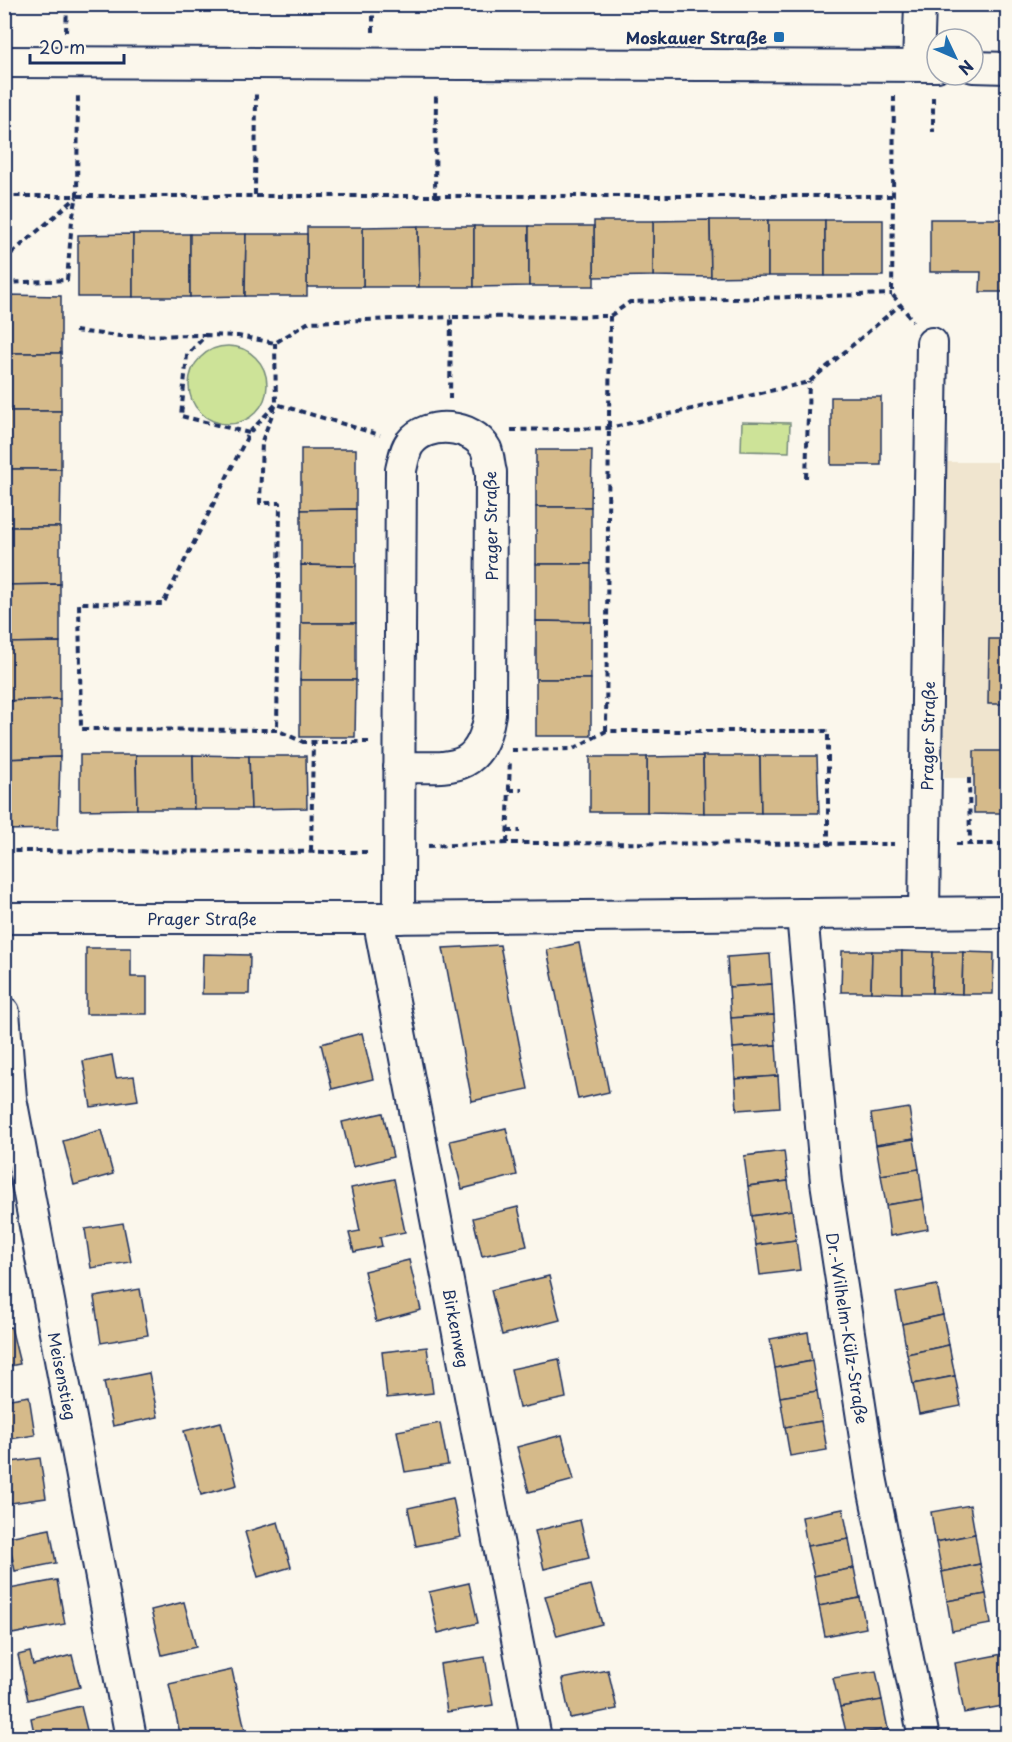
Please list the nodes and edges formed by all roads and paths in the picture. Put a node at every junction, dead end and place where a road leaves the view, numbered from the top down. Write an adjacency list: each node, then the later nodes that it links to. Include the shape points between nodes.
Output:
1 (920, 4): 6 (street)
2 (4, 62): 3 (street)
3 (78, 63): 4 (street); 11 (path)
4 (256, 63): 5 (street); 9 (path)
5 (436, 64): 6 (street); 13 (path)
6 (916, 66): 12 (path)
7 (985, 67): 8 (street)
8 (1008, 68)
9 (255, 195): 11 (path); 13 (path)
10 (4, 196): 11 (path)
11 (77, 196): 14 (path); 15 (path, via 67,280)
12 (892, 196): 13 (path); 16 (path)
13 (435, 197)
14 (4, 260)
15 (4, 283)
16 (892, 294): 17 (path); 18 (path, via 630,302)
17 (900, 305): 23 (path); 24 (path)
18 (610, 316): 19 (path); 28 (path)
19 (451, 317): 22 (path, via 309,322); 25 (path, via 450,403)
20 (75, 330): 21 (path, via 120,336)
21 (206, 335): 22 (path); 29 (path, via 187,355 181,416)
22 (275, 343): 26 (path)
23 (932, 343): 48 (street, Prager Straße)
24 (809, 382): 28 (path); 33 (path)
25 (441, 403)
26 (276, 404): 29 (path); 30 (path); 34 (path, via 262,441 260,503 280,503)
27 (388, 428): 30 (path)
28 (609, 428): 31 (path, via 509,430); 35 (path)
29 (249, 433): 34 (path, via 163,604 78,603 81,729)
30 (383, 435): 32 (path)
31 (509, 439)
32 (381, 447)
33 (806, 478)
34 (277, 730): 37 (path, via 303,742)
35 (606, 731): 39 (path, via 573,749); 47 (path, via 828,731)
36 (510, 738): 39 (path)
37 (313, 742): 38 (path); 52 (path)
38 (376, 742)
39 (510, 750): 42 (path)
40 (399, 766): 40 (street, Prager Straße, via 401,470 409,444 427,430 448,428 472,433 486,450 491,472 487,735 479,752 462,764); 53 (street, Prager Straße)
41 (969, 778): 49 (path)
42 (509, 790): 43 (path); 44 (path)
43 (522, 790)
44 (507, 831): 45 (path); 46 (path)
45 (520, 831)
46 (507, 843): 47 (path); 53 (path, via 440,844)
47 (828, 844): 48 (path)
48 (925, 844): 49 (path); 55 (street, Prager Straße)
49 (970, 844): 50 (path)
50 (1008, 844)
51 (4, 851): 52 (path)
52 (311, 851): 53 (path)
53 (399, 851): 58 (street, Prager Straße)
54 (1008, 912): 55 (street, Prager Straße)
55 (924, 913): 56 (street, Prager Straße)
56 (802, 914): 58 (street, Prager Straße); 62 (street, Dr.-Wilhelm-Külz-Straße, via 826,1182 871,1478)
57 (4, 918): 58 (street, Prager Straße)
58 (388, 918): 61 (street, Birkenweg)
59 (4, 1012): 60 (street, Meisenstieg, via 11,1098)
60 (131, 1737)
61 (536, 1737)
62 (924, 1737)

